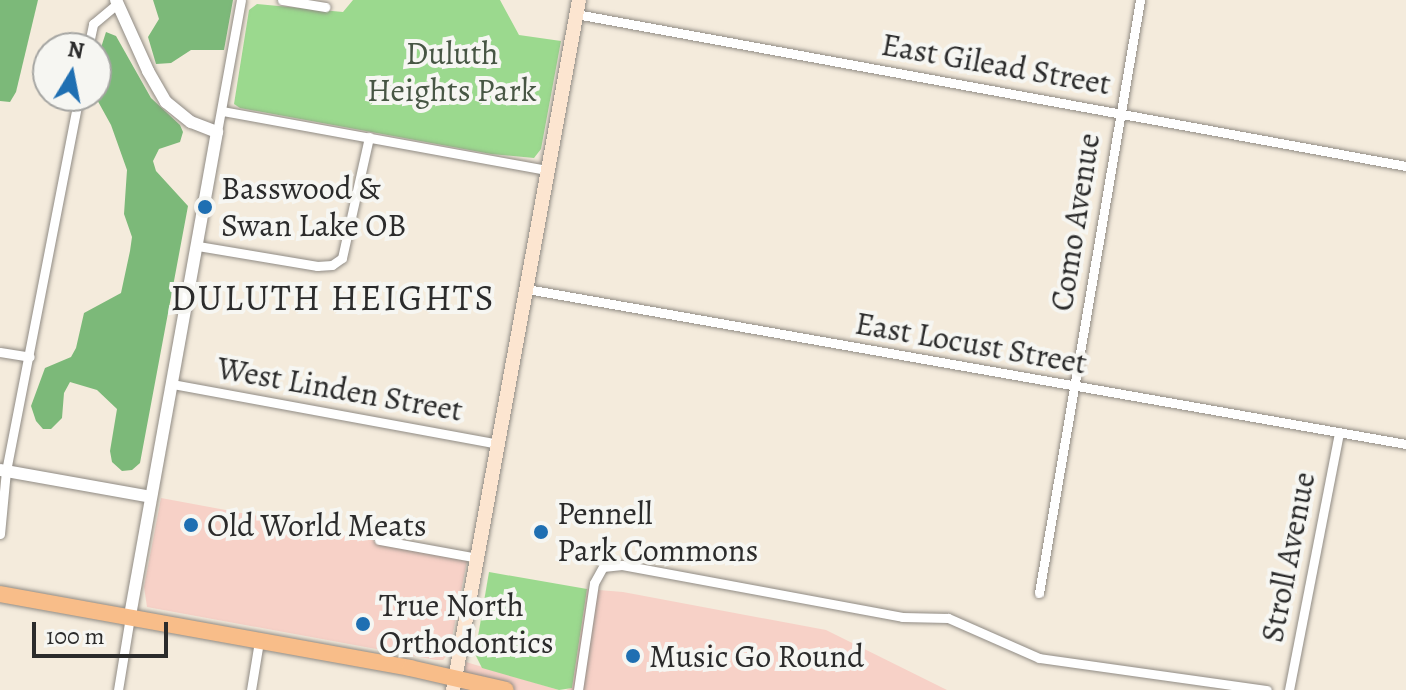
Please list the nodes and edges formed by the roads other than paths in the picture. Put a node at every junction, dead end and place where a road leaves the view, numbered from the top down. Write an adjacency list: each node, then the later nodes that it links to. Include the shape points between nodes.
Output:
1 (241, 0): 8 (street)
2 (282, 0): 5 (street)
3 (1140, 0): 10 (street, Como Avenue)
4 (116, 3): 7 (street); 11 (street, via 166,102 191,122)
5 (325, 7)
6 (578, 7): 10 (street, East Gilead Street); 14 (main road)
7 (91, 32)
8 (222, 111): 11 (street); 12 (street)
9 (76, 112): 18 (street)
10 (1119, 113): 13 (street, East Gilead Street); 20 (street, Como Avenue)
11 (217, 132): 15 (street)
12 (369, 137): 14 (street); 15 (street, via 342,258 332,265)
13 (1406, 166)
14 (548, 170): 16 (main road)
15 (198, 246): 19 (street)
16 (527, 289): 20 (street, East Locust Street); 22 (main road)
17 (0, 352): 18 (street)
18 (30, 357): 24 (street)
19 (172, 384): 22 (street, West Linden Street); 25 (street)
20 (1075, 388): 21 (street, East Locust Street); 29 (street, Como Avenue)
21 (1339, 433): 23 (street, East Locust Street); 39 (street, Stroll Avenue)
22 (499, 444): 28 (main road)
23 (1406, 444)
24 (3, 470): 25 (street); 26 (street)
25 (151, 497): 31 (street)
26 (0, 534)
27 (379, 540): 28 (street)
28 (478, 558): 33 (main road)
29 (1039, 593)
30 (0, 594): 31 (highway)
31 (130, 617): 32 (highway); 34 (street)
32 (259, 641): 33 (highway); 35 (street)
33 (454, 684): 36 (highway)
34 (118, 690)
35 (251, 690)
36 (506, 690)
37 (578, 690): 38 (street, via 594,583 603,567 622,565 902,617 948,618 1039,658)
38 (1267, 690)
39 (1289, 690)

